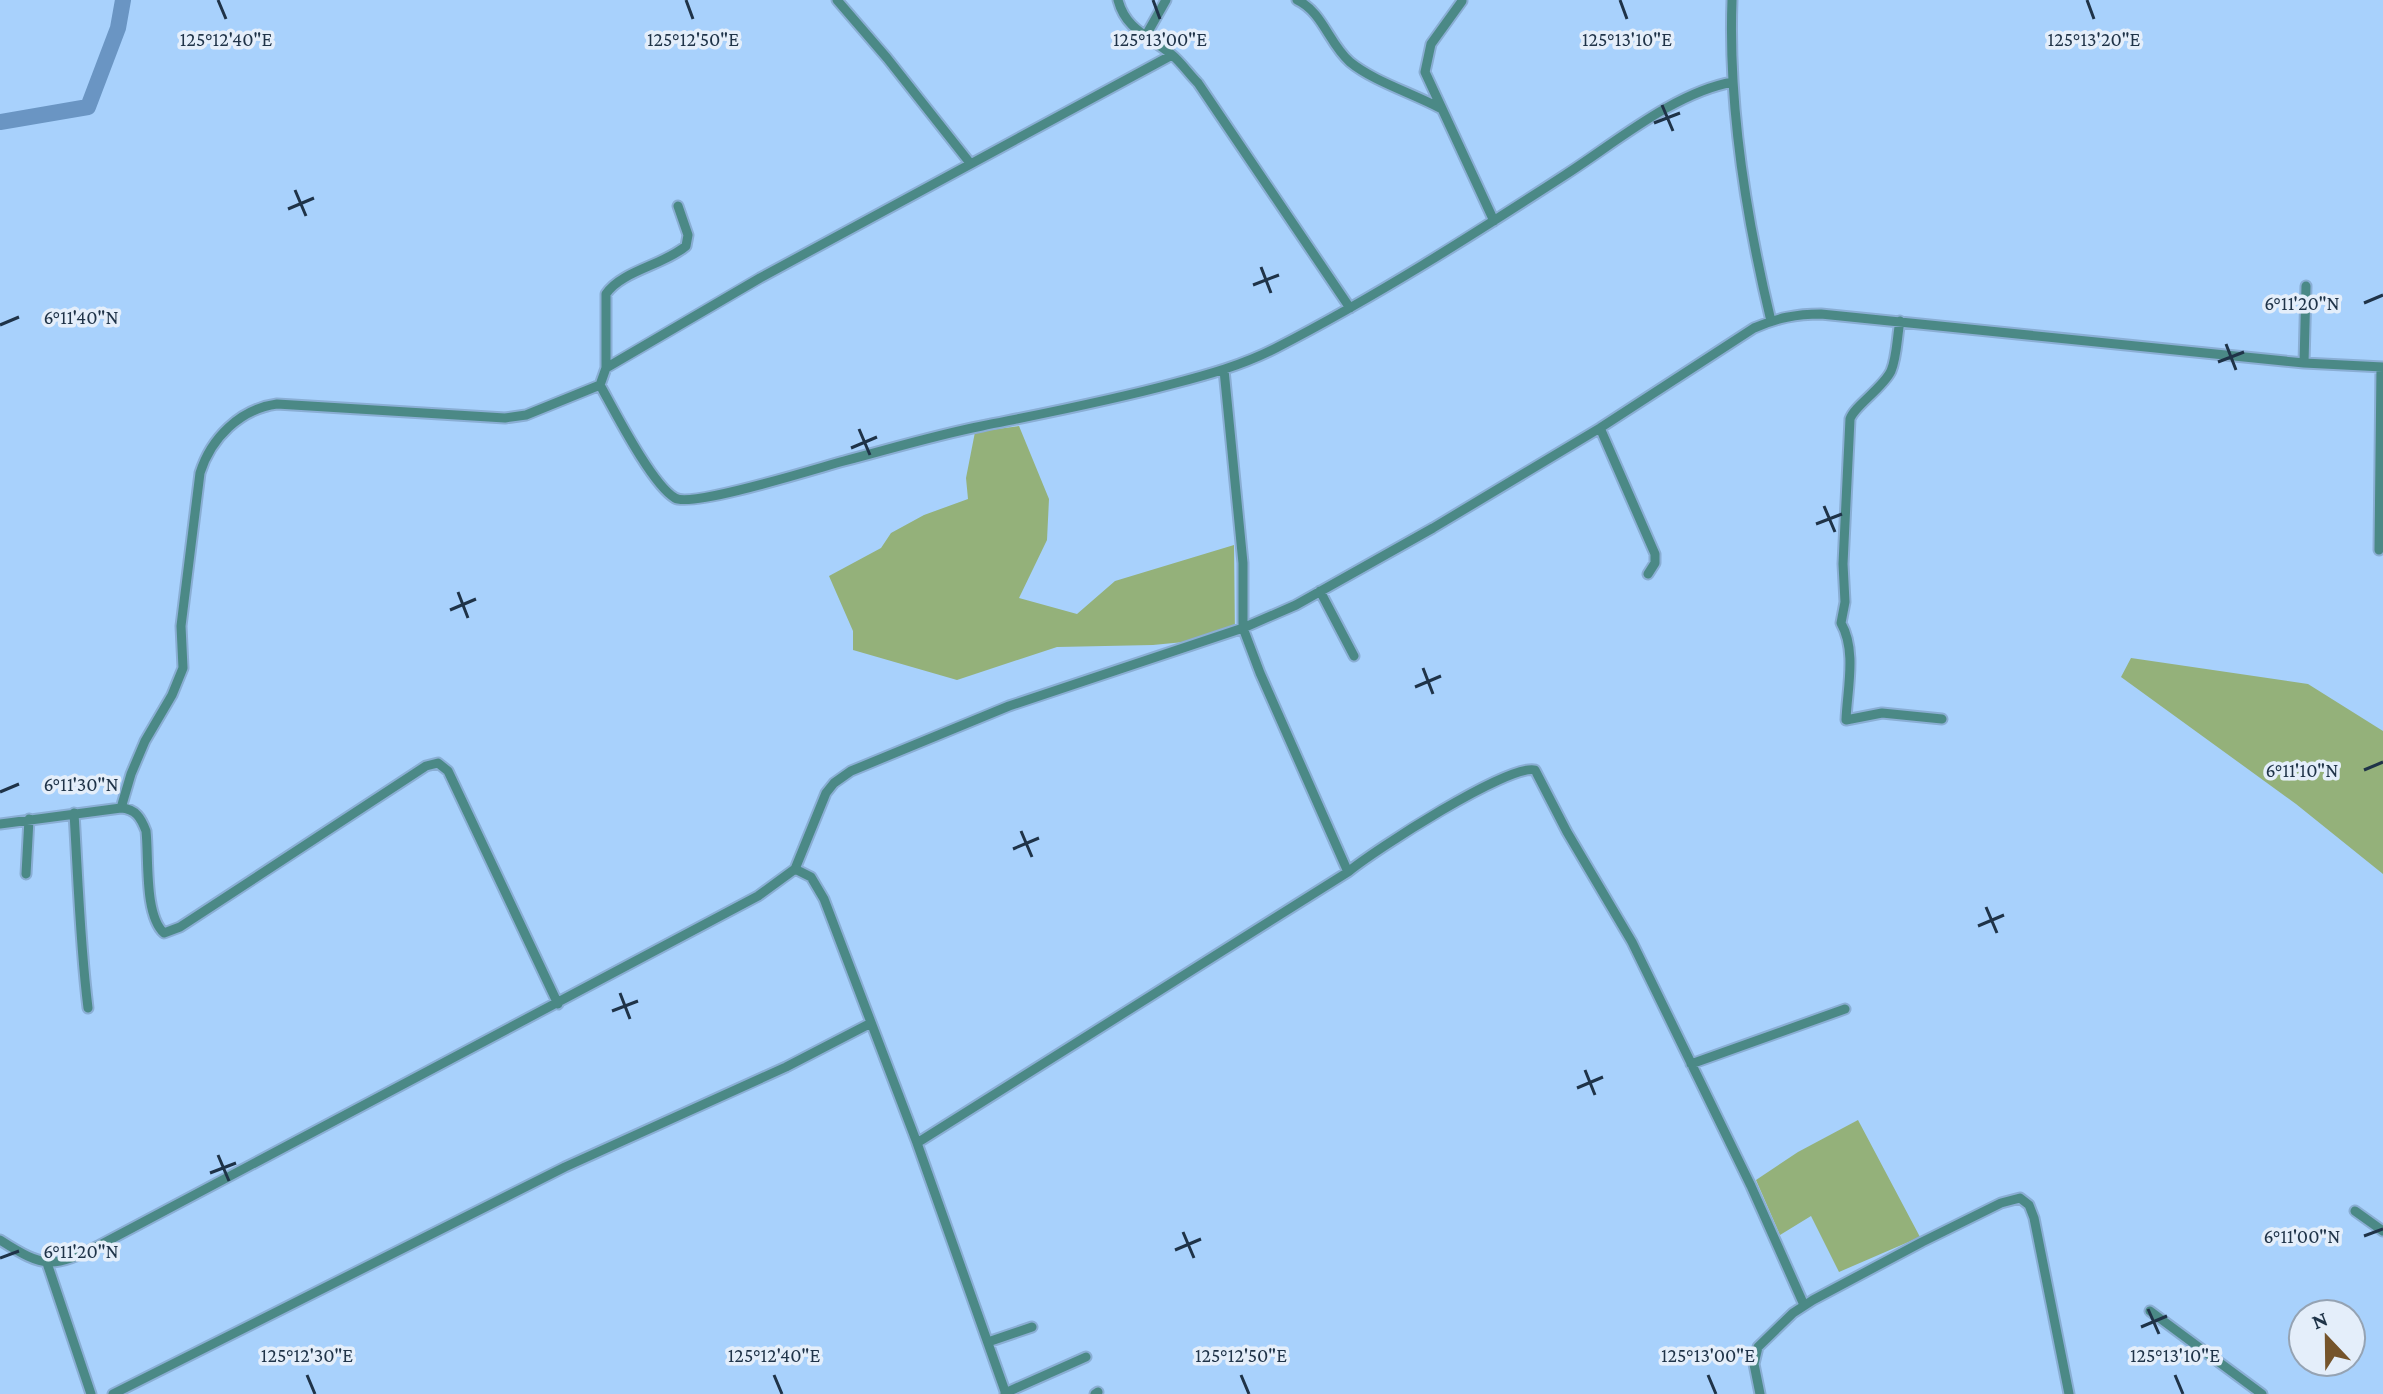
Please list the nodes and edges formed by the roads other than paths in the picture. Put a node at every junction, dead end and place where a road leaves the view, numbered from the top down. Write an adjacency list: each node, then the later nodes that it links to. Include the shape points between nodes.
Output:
1 (837, 0): 11 (street)
2 (1118, 0): 7 (street, via 1125,20)
3 (1166, 0): 7 (street)
4 (1297, 0): 10 (street, via 1315,13 1350,62)
5 (1732, 0): 9 (street)
6 (1462, 1): 10 (street, via 1428,51 1425,72)
7 (1145, 37): 8 (street)
8 (1172, 55): 11 (street); 15 (street, via 1198,83)
9 (1733, 82): 13 (street, via 1711,86 1662,111); 16 (street, via 1753,235)
10 (1440, 108): 13 (street)
11 (970, 163): 20 (street)
12 (678, 206): 20 (street, via 688,235 686,246 613,285 606,294)
13 (1494, 221): 15 (street)
14 (2306, 286): 18 (street)
15 (1350, 308): 21 (street)
16 (1771, 321): 17 (street, via 1802,314); 23 (street)
17 (1900, 321): 18 (street); 29 (street, via 1891,371 1850,419 1841,623 1849,659 1846,720 1882,713)
18 (2304, 363): 19 (street)
19 (2382, 367): 24 (street)
20 (606, 368): 22 (street)
21 (1224, 370): 22 (street, via 683,501 660,482); 27 (street, via 1243,563)
22 (600, 385): 30 (street, via 526,415 505,418 261,406 222,434 200,473 181,626 183,668 140,752)
23 (1600, 428): 25 (street, via 1655,554); 26 (street)
24 (2379, 550)
25 (1648, 574)
26 (1320, 591): 27 (street); 28 (street)
27 (1243, 628): 34 (street, via 1009,706 851,771 826,793); 35 (street)
28 (1354, 656)
29 (1942, 719)
30 (121, 808): 31 (street); 37 (street, via 138,815 146,831 152,911 164,933 426,766 442,764)
31 (74, 813): 32 (street); 38 (street)
32 (29, 819): 33 (street); 36 (street)
33 (0, 824)
34 (795, 869): 37 (street, via 758,896); 40 (street, via 811,877 824,899)
35 (1348, 872): 41 (street, via 1480,789 1525,769 1535,770 1632,942); 42 (street)
36 (26, 874)
37 (558, 1004): 46 (street, via 100,1245 67,1261)
38 (88, 1008)
39 (1845, 1009): 41 (street)
40 (871, 1023): 42 (street); 54 (street, via 551,1173)
41 (1691, 1064): 47 (street)
42 (917, 1143): 50 (street)
43 (2355, 1211): 44 (street)
44 (2383, 1231)
45 (0, 1240): 46 (street)
46 (47, 1263): 53 (street)
47 (1804, 1305): 55 (street, via 1758,1347 1754,1364); 56 (street, via 2020,1198 2034,1218)
48 (2150, 1311): 57 (street)
49 (1032, 1327): 50 (street)
50 (988, 1342): 52 (street)
51 (1086, 1357): 52 (street)
52 (1005, 1393)
53 (91, 1394)
54 (113, 1394)
55 (1760, 1394)
56 (2069, 1394)
57 (2262, 1394)

